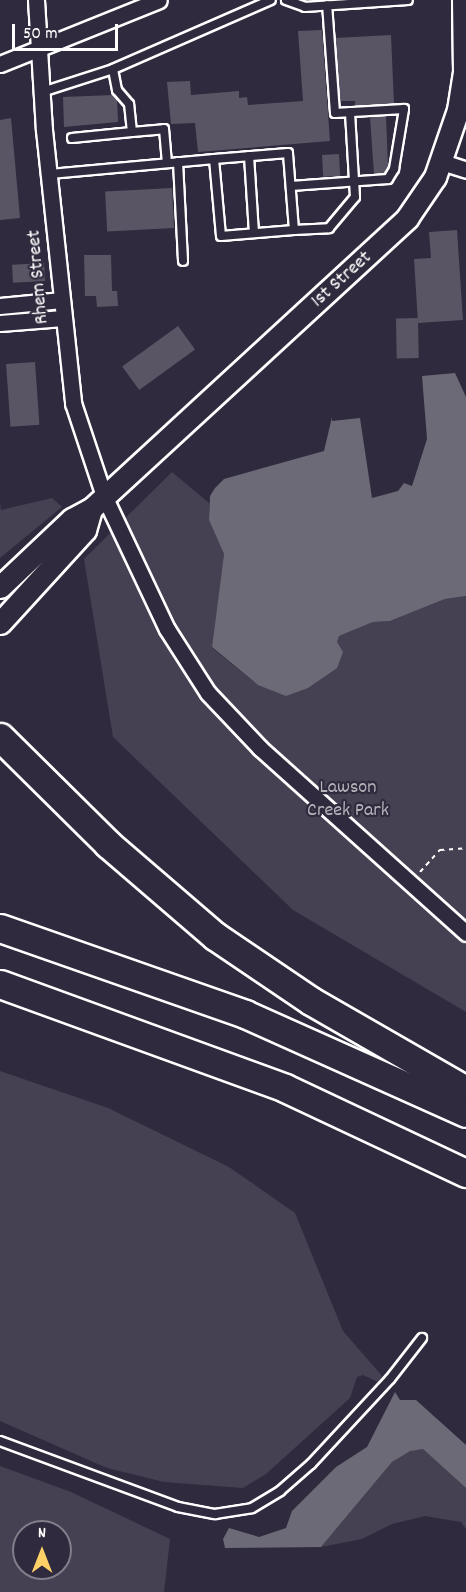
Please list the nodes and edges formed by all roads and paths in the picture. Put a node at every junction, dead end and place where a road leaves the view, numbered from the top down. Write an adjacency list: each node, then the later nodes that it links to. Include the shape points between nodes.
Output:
1 (36, 0): 8 (street, Rhem Street)
2 (159, 0): 8 (street)
3 (271, 0): 10 (lane)
4 (286, 0): 7 (lane, via 305,7)
5 (408, 0): 7 (lane)
6 (463, 0): 19 (main road, 1st Street, via 461,95)
7 (327, 5): 12 (lane, via 335,113)
8 (41, 49): 9 (street); 11 (street, Rhem Street)
9 (0, 64)
10 (113, 69): 11 (lane); 13 (lane, via 117,90 129,104)
11 (42, 92): 21 (street, Rhem Street)
12 (350, 112): 22 (lane); 22 (lane, via 404,109 394,169 388,179)
13 (132, 132): 14 (lane); 17 (lane, via 164,129)
14 (72, 138)
15 (249, 156): 16 (lane); 23 (lane, via 288,153); 25 (lane)
16 (213, 159): 18 (lane); 25 (lane, via 221,236)
17 (167, 162): 18 (lane); 21 (lane)
18 (178, 162): 26 (lane)
19 (442, 162): 20 (street); 31 (main road, 1st Street, via 423,197 393,232)
20 (466, 170)
21 (50, 174): 27 (street, Rhem Street)
22 (354, 182): 23 (lane); 24 (lane, via 355,197 329,228)
23 (291, 186): 24 (lane)
24 (294, 230): 25 (lane)
25 (254, 233)
26 (183, 261)
27 (62, 300): 28 (street); 29 (street, Rhem Street)
28 (0, 306)
29 (63, 318): 30 (street); 31 (street, Rhem Street, via 72,403)
30 (0, 323)
31 (98, 503): 32 (main road, via 72,519); 33 (main road, via 85,530); 36 (street, Rhem Street, via 167,629 208,693 260,748)
32 (0, 586)
33 (0, 623)
34 (0, 737): 40 (highway, via 108,844 208,930 311,1001)
35 (466, 848): 36 (path, via 440,850)
36 (410, 883): 38 (street, Rhem Street)
37 (0, 928): 41 (highway, via 245,1014)
38 (466, 933)
39 (0, 984): 42 (highway, via 285,1088)
40 (466, 1090)
41 (466, 1113)
42 (466, 1173)
43 (422, 1338): 44 (lane, via 390,1379 311,1464 280,1491 252,1508 215,1514 178,1507)
44 (0, 1441)

